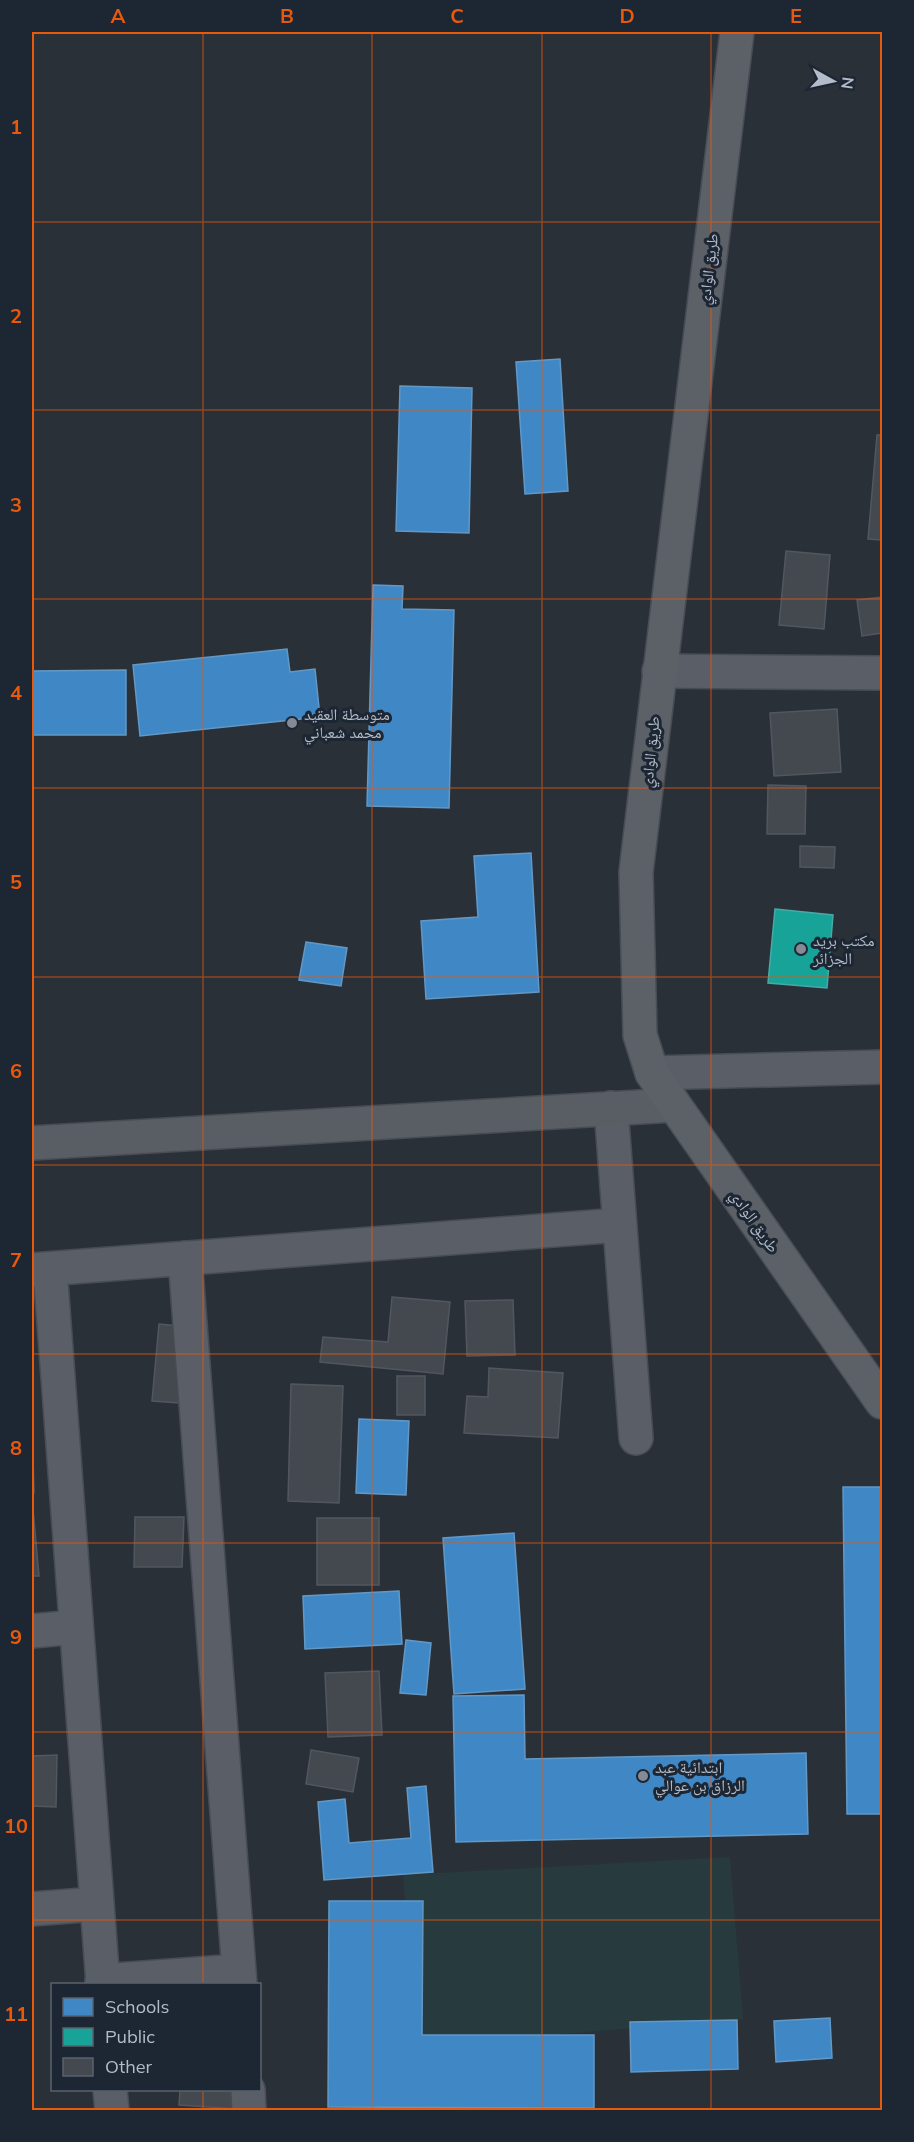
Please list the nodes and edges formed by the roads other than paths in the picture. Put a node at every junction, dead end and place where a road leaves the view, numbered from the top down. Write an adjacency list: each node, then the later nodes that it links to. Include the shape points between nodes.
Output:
1 (737, 32): 2 (main road, طريق الوادي)
2 (659, 671): 3 (street); 5 (main road, طريق الوادي, via 636,872 640,1035)
3 (882, 673)
4 (882, 1067): 5 (street)
5 (652, 1073): 6 (main road, طريق الوادي)
6 (674, 1106): 7 (street); 12 (main road, طريق الوادي)
7 (611, 1108): 8 (street); 9 (street)
8 (32, 1143)
9 (620, 1225): 10 (street); 13 (street)
10 (185, 1258): 11 (street); 18 (street)
11 (40, 1270): 14 (street)
12 (882, 1402)
13 (636, 1438)
14 (76, 1627): 15 (street); 16 (street)
15 (32, 1631)
16 (96, 1904): 17 (street); 19 (street)
17 (32, 1909)
18 (239, 1978): 19 (street)
19 (102, 1983)
20 (111, 2091): 22 (street)
21 (248, 2091): 23 (street)
22 (112, 2110)
23 (249, 2110)

